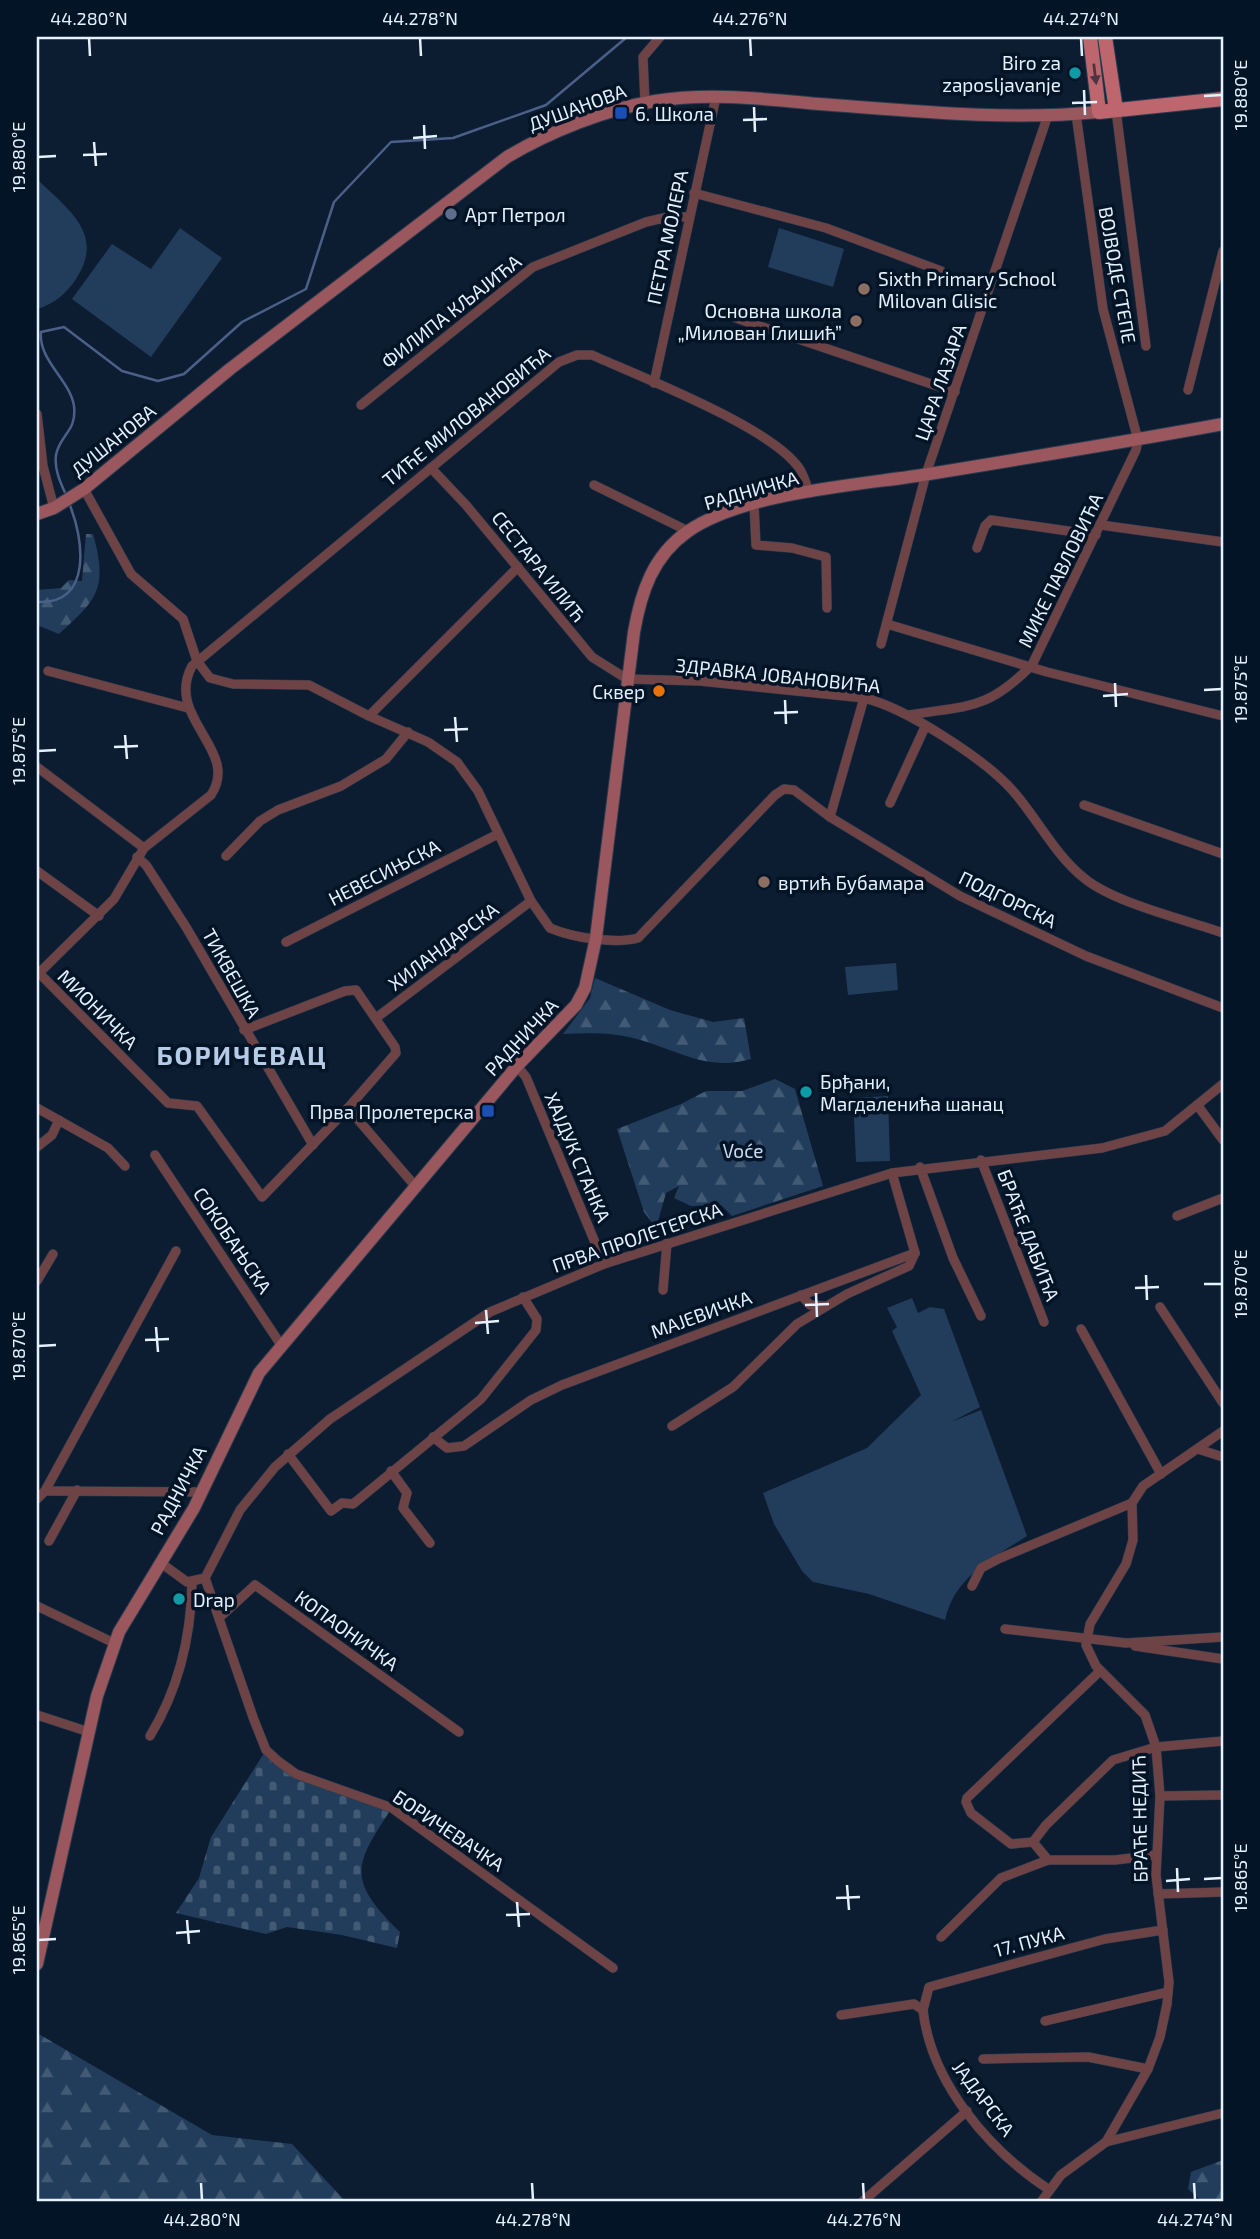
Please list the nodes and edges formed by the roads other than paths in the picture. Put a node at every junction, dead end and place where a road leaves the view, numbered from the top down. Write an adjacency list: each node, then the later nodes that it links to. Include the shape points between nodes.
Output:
1 (660, 37): 6 (street, via 643,57)
2 (1090, 37): 8 (main road, one-way to 8)
3 (1105, 37): 7 (main road)
4 (716, 97): 6 (street, ДУШАНОВА); 10 (street, ДУШАНОВА, via 996,118); 11 (street, ПЕТРА МОЛЕРА)
5 (1223, 99): 7 (main road, ДУШАНОВА)
6 (645, 103): 29 (street, ДУШАНОВА, via 558,131 507,157)
7 (1116, 110): 8 (main road, ДУШАНОВА); 17 (street, ВОЈВОДЕ СТЕПЕ)
8 (1099, 112): 9 (street, ДУШАНОВА)
9 (1076, 114): 10 (street, ДУШАНОВА); 24 (street, ВОЈВОДЕ СТЕПЕ, via 1103,309)
10 (1048, 115): 20 (street, ЦАРА ЛАЗАРА)
11 (694, 193): 12 (street, ПЕТРА МОЛЕРА); 14 (street, via 826,228)
12 (689, 217): 18 (street, ПЕТРА МОЛЕРА); 21 (street, ФИЛИПА КЉАЈИЋА, via 646,222 533,267)
13 (1223, 251): 15 (street)
14 (942, 271)
15 (1221, 274): 19 (street)
16 (736, 318): 20 (street)
17 (1146, 346)
18 (654, 383): 25 (street, ТИЋЕ МИЛОВАНОВИЋА, via 592,355 565,358); 28 (street, ТИЋЕ МИЛОВАНОВИЋА, via 773,443 799,468)
19 (1188, 390)
20 (955, 392): 26 (street, ЦАРА ЛАЗАРА)
21 (361, 405)
22 (37, 414): 29 (street, via 43,466)
23 (1223, 424): 24 (street, РАДНИЧКА)
24 (1138, 440): 26 (street, РАДНИЧКА); 32 (street, МИКЕ ПАВЛОВИЋА)
25 (431, 468): 37 (street, СЕСТАРА ИЛИЋ); 41 (street, ТИЋЕ МИЛОВАНОВИЋА)
26 (926, 474): 28 (street, РАДНИЧКА); 39 (street, ЦАРА ЛАЗАРА)
27 (594, 485): 33 (street)
28 (810, 493): 30 (street, РАДНИЧКА)
29 (68, 499): 31 (street, ДУШАНОВА); 41 (street, via 131,574 183,619)
30 (754, 505): 33 (street, РАДНИЧКА); 38 (street, via 756,545 826,557)
31 (37, 514)
32 (1101, 525): 34 (street, МИКЕ ПАВЛОВИЋА); 35 (street)
33 (688, 531): 44 (street, РАДНИЧКА, via 662,556 647,582 636,618)
34 (1096, 535): 36 (street, via 991,520); 42 (street, МИКЕ ПАВЛОВИЋА)
35 (1223, 542)
36 (977, 548)
37 (518, 567): 44 (street, СЕСТАРА ИЛИЋ, via 592,657); 48 (street)
38 (827, 608)
39 (887, 624): 40 (street, ЦАРА ЛАЗАРА); 42 (street)
40 (881, 644)
41 (197, 661): 46 (street, via 186,681); 48 (street, via 215,681 309,685)
42 (1032, 665): 47 (street, МИКЕ ПАВЛОВИЋА, via 1010,687 977,706); 49 (street)
43 (48, 671): 46 (street)
44 (627, 679): 45 (street, ЗДРАВКА ЈОВАНОВИЋА, via 700,681); 65 (street, РАДНИЧКА)
45 (864, 698): 47 (street, ЗДРАВКА ЈОВАНОВИЋА); 55 (street)
46 (188, 708): 57 (street, via 218,764 217,787)
47 (909, 715): 50 (street, ЗДРАВКА ЈОВАНОВИЋА)
48 (369, 716): 51 (street)
49 (1223, 716)
50 (925, 727): 53 (street); 64 (street, ЗДРАВКА ЈОВАНОВИЋА, via 1011,789 1084,878 1118,896)
51 (408, 732): 56 (street, via 457,762 478,791); 59 (street, via 386,759 341,786 278,810 260,821)
52 (37, 767): 57 (street)
53 (890, 803)
54 (1084, 805): 58 (street)
55 (831, 817): 65 (street, ПОДГОРСКА, via 794,790 784,789 638,937); 68 (street, ПОДГОРСКА, via 930,880 991,912 1086,956)
56 (498, 834): 62 (street); 66 (street, НЕВЕСИЊСКА)
57 (144, 848): 60 (street)
58 (1223, 855)
59 (226, 856)
60 (137, 857): 63 (street, via 121,890); 70 (street, ТИКВЕШКА, via 186,927)
61 (37, 872): 63 (street)
62 (531, 901): 65 (street, via 550,928); 69 (street, ХИЛАНДАРСКА)
63 (99, 916): 67 (street)
64 (1223, 933)
65 (596, 937): 71 (street, РАДНИЧКА, via 585,988 576,1005)
66 (286, 942)
67 (38, 974): 78 (street, МИОНИЧКА, via 168,1103 197,1106 262,1197)
68 (1223, 1008)
69 (376, 1018): 70 (street, via 351,989); 75 (street, МИОНИЧКА, via 395,1047 395,1056)
70 (244, 1030): 78 (street, ТИКВЕШКА)
71 (517, 1066): 85 (street, РАДНИЧКА); 92 (street, ХАЈДУК СТАНКА, via 526,1077)
72 (1223, 1084): 73 (street, ПРВА ПРОЛЕТЕРСКА)
73 (1198, 1106): 77 (street); 81 (street, ПРВА ПРОЛЕТЕРСКА, via 1165,1131 1102,1148)
74 (37, 1108): 76 (street)
75 (348, 1108): 78 (street, МИОНИЧКА); 85 (street)
76 (59, 1120): 79 (street, via 52,1135); 82 (street, via 108,1148)
77 (1223, 1140)
78 (313, 1145)
79 (37, 1147)
80 (155, 1155): 102 (street, СОКОБАЊСКА)
81 (981, 1160): 83 (street, ПРВА ПРОЛЕТЕРСКА); 100 (street, БРАЋЕ ДАБИЋА)
82 (125, 1166)
83 (920, 1167): 84 (street, ПРВА ПРОЛЕТЕРСКА); 99 (street, via 943,1233)
84 (892, 1173): 88 (street, ПРВА ПРОЛЕТЕРСКА); 90 (street)
85 (416, 1188): 102 (street, РАДНИЧКА)
86 (1223, 1198): 87 (street)
87 (1177, 1216)
88 (667, 1244): 92 (street, ПРВА ПРОЛЕТЕРСКА); 94 (street)
89 (176, 1251): 113 (street)
90 (915, 1253): 95 (street, МАЈЕВИЧКА); 97 (street, via 909,1266)
91 (53, 1254): 93 (street)
92 (604, 1264): 96 (street, ПРВА ПРОЛЕТЕРСКА)
93 (37, 1281)
94 (663, 1290)
95 (802, 1295): 97 (street, via 810,1305); 106 (street, МАЈЕВИЧКА, via 562,1385 531,1400 464,1446 447,1448)
96 (523, 1297): 106 (street, via 537,1319 536,1330 481,1399); 108 (street, ПРВА ПРОЛЕТЕРСКА, via 468,1324 330,1419)
97 (826, 1306): 104 (street, via 779,1339 723,1395)
98 (1160, 1307): 103 (street)
99 (981, 1316)
100 (1044, 1322)
101 (1081, 1329): 111 (street)
102 (281, 1345): 114 (street, РАДНИЧКА, via 250,1388)
103 (1223, 1403)
104 (672, 1426)
105 (1223, 1430): 107 (street)
106 (433, 1437): 110 (street)
107 (1198, 1449): 109 (street); 111 (street)
108 (288, 1454): 110 (street, via 331,1511 342,1503 353,1504); 120 (street, ПРВА ПРОЛЕТЕРСКА, via 246,1502)
109 (1223, 1457)
110 (391, 1471): 118 (street, via 407,1493 403,1508)
111 (1161, 1474): 116 (street, via 1143,1486)
112 (77, 1490): 113 (street); 114 (street); 117 (street)
113 (45, 1491): 115 (street)
114 (203, 1492): 119 (street, РАДНИЧКА)
115 (37, 1499)
116 (1132, 1503): 122 (street, via 998,1559 981,1568); 127 (street, via 1131,1549 1090,1624)
117 (49, 1541)
118 (430, 1543)
119 (161, 1563): 121 (street); 128 (street, РАДНИЧКА)
120 (205, 1578): 121 (street); 124 (street, БОРИЧЕВАЧКА)
121 (192, 1583): 135 (street, via 191,1622 177,1679 170,1704)
122 (972, 1586)
123 (37, 1606): 128 (street)
124 (219, 1618): 134 (street, КОПАОНИЧКА, via 255,1585); 149 (street, БОРИЧЕВАЧКА, via 266,1750 278,1761 296,1774 392,1808)
125 (1005, 1629): 127 (street)
126 (1223, 1637): 129 (street)
127 (1086, 1640): 129 (street); 131 (street, БРАЋЕ НЕДИЋ)
128 (114, 1643): 133 (street, РАДНИЧКА)
129 (1126, 1643): 130 (street)
130 (1223, 1659)
131 (1100, 1671): 137 (street, БРАЋЕ НЕДИЋ, via 1145,1715); 140 (street, via 966,1802 971,1813 1012,1844)
132 (37, 1715): 133 (street)
133 (89, 1732): 147 (street, РАДНИЧКА)
134 (459, 1732)
135 (150, 1736)
136 (1223, 1741): 137 (street)
137 (1156, 1746): 139 (street, БРАЋЕ НЕДИЋ); 140 (street, via 1113,1760)
138 (1223, 1795): 139 (street)
139 (1160, 1796): 141 (street, БРАЋЕ НЕДИЋ)
140 (1033, 1842): 142 (street)
141 (1156, 1855): 142 (street); 144 (street, БРАЋЕ НЕДИЋ)
142 (1048, 1860): 146 (street, via 1001,1878)
143 (1223, 1892): 144 (street)
144 (1158, 1894): 145 (street, БРАЋЕ НЕДИЋ)
145 (1163, 1930): 150 (street, БРАЋЕ НЕДИЋ); 151 (street, 17. ПУКА, via 1105,1940 929,1987)
146 (941, 1937)
147 (40, 1942): 148 (street, РАДНИЧКА)
148 (37, 1964)
149 (613, 1968)
150 (1168, 1992): 153 (street); 155 (street, БРАЋЕ НЕДИЋ, via 1160,2037)
151 (923, 2010): 152 (street, via 914,2004); 156 (street, ЈАДАРСКА, via 933,2059)
152 (841, 2015)
153 (1045, 2021)
154 (983, 2059): 155 (street, via 1088,2057)
155 (1148, 2069): 158 (street, БРАЋЕ НЕДИЋ)
156 (967, 2111): 159 (street, ЈАДАРСКА, via 1017,2168); 160 (street)
157 (1223, 2113): 158 (street)
158 (1106, 2142): 159 (street, БРАЋЕ НЕДИЋ)
159 (1048, 2189): 161 (street, БРАЋЕ НЕДИЋ)
160 (862, 2202)
161 (1041, 2202)

